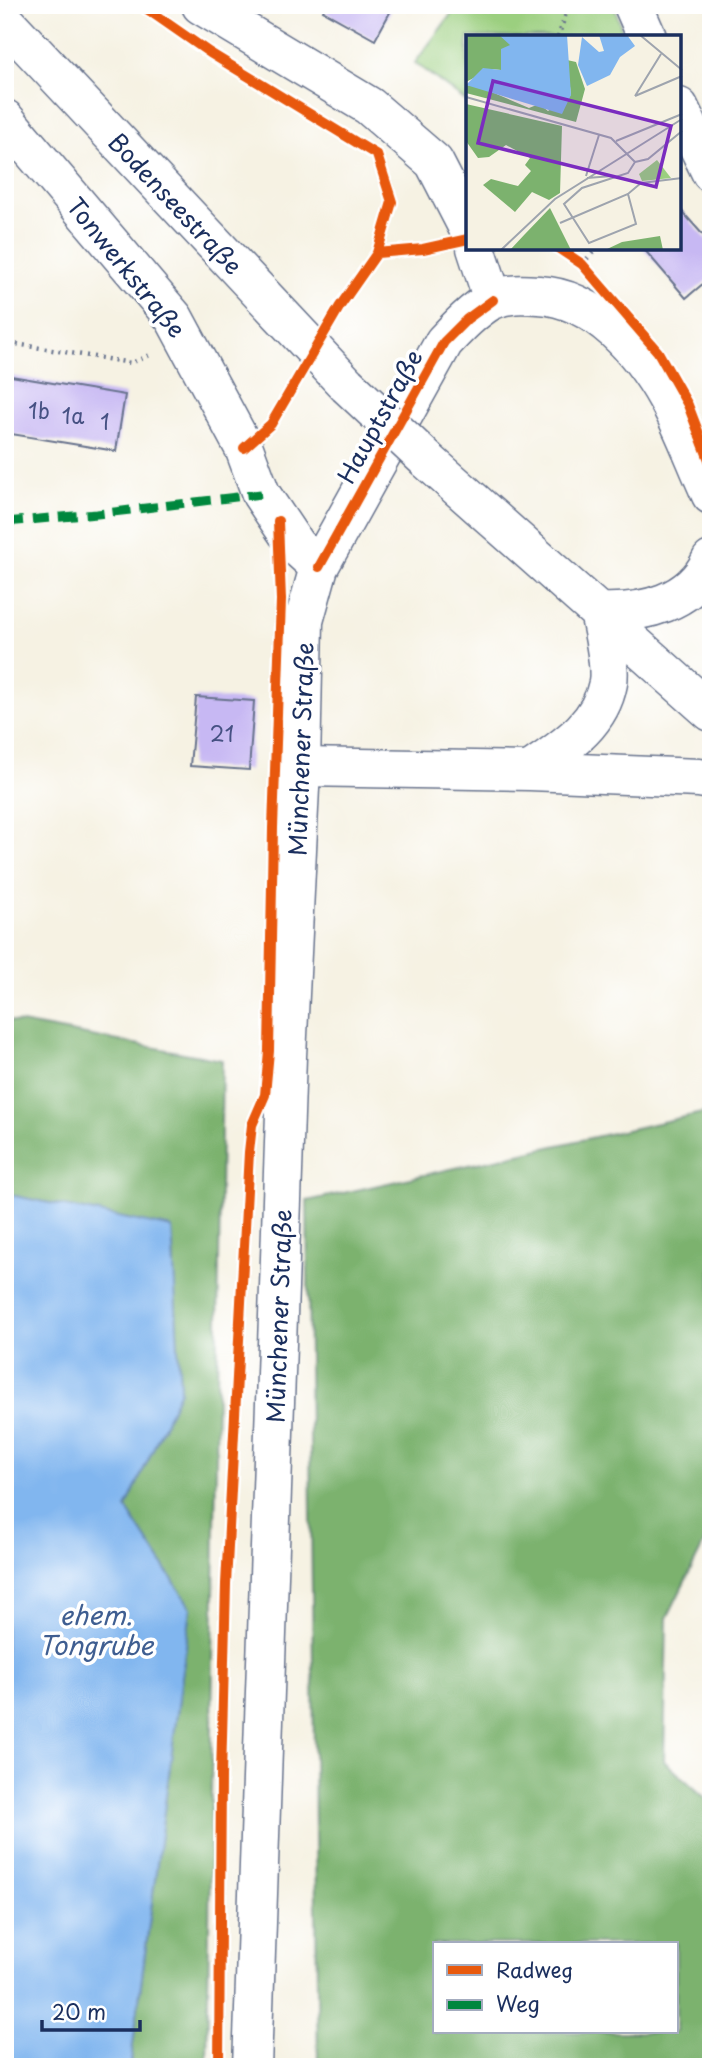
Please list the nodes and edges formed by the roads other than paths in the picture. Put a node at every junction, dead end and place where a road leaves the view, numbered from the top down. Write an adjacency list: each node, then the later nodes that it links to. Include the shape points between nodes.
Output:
1 (201, 5): 8 (street, via 369,106 434,162)
2 (633, 5): 4 (street)
3 (5, 20): 14 (street, Bodenseestraße, bridge, via 347,385)
4 (646, 35)
5 (681, 111): 7 (street)
6 (5, 119): 13 (street, Tonwerkstraße, via 174,318 244,448 261,494 296,546)
7 (711, 173)
8 (466, 226)
9 (477, 250): 10 (street)
10 (493, 300): 11 (street, via 514,293 558,296 596,315 632,347 667,398); 13 (street, Hauptstraße, via 444,342)
11 (711, 495)
12 (711, 559): 14 (street, via 705,573 679,597 644,611)
13 (319, 567): 16 (street, Münchener Straße, via 304,621)
14 (599, 612): 15 (street, Bodenseestraße); 17 (street, via 608,682 599,707 578,737)
15 (711, 712)
16 (301, 767): 17 (street); 19 (street, Münchener Straße)
17 (530, 771): 18 (street)
18 (711, 780)
19 (252, 2067)

